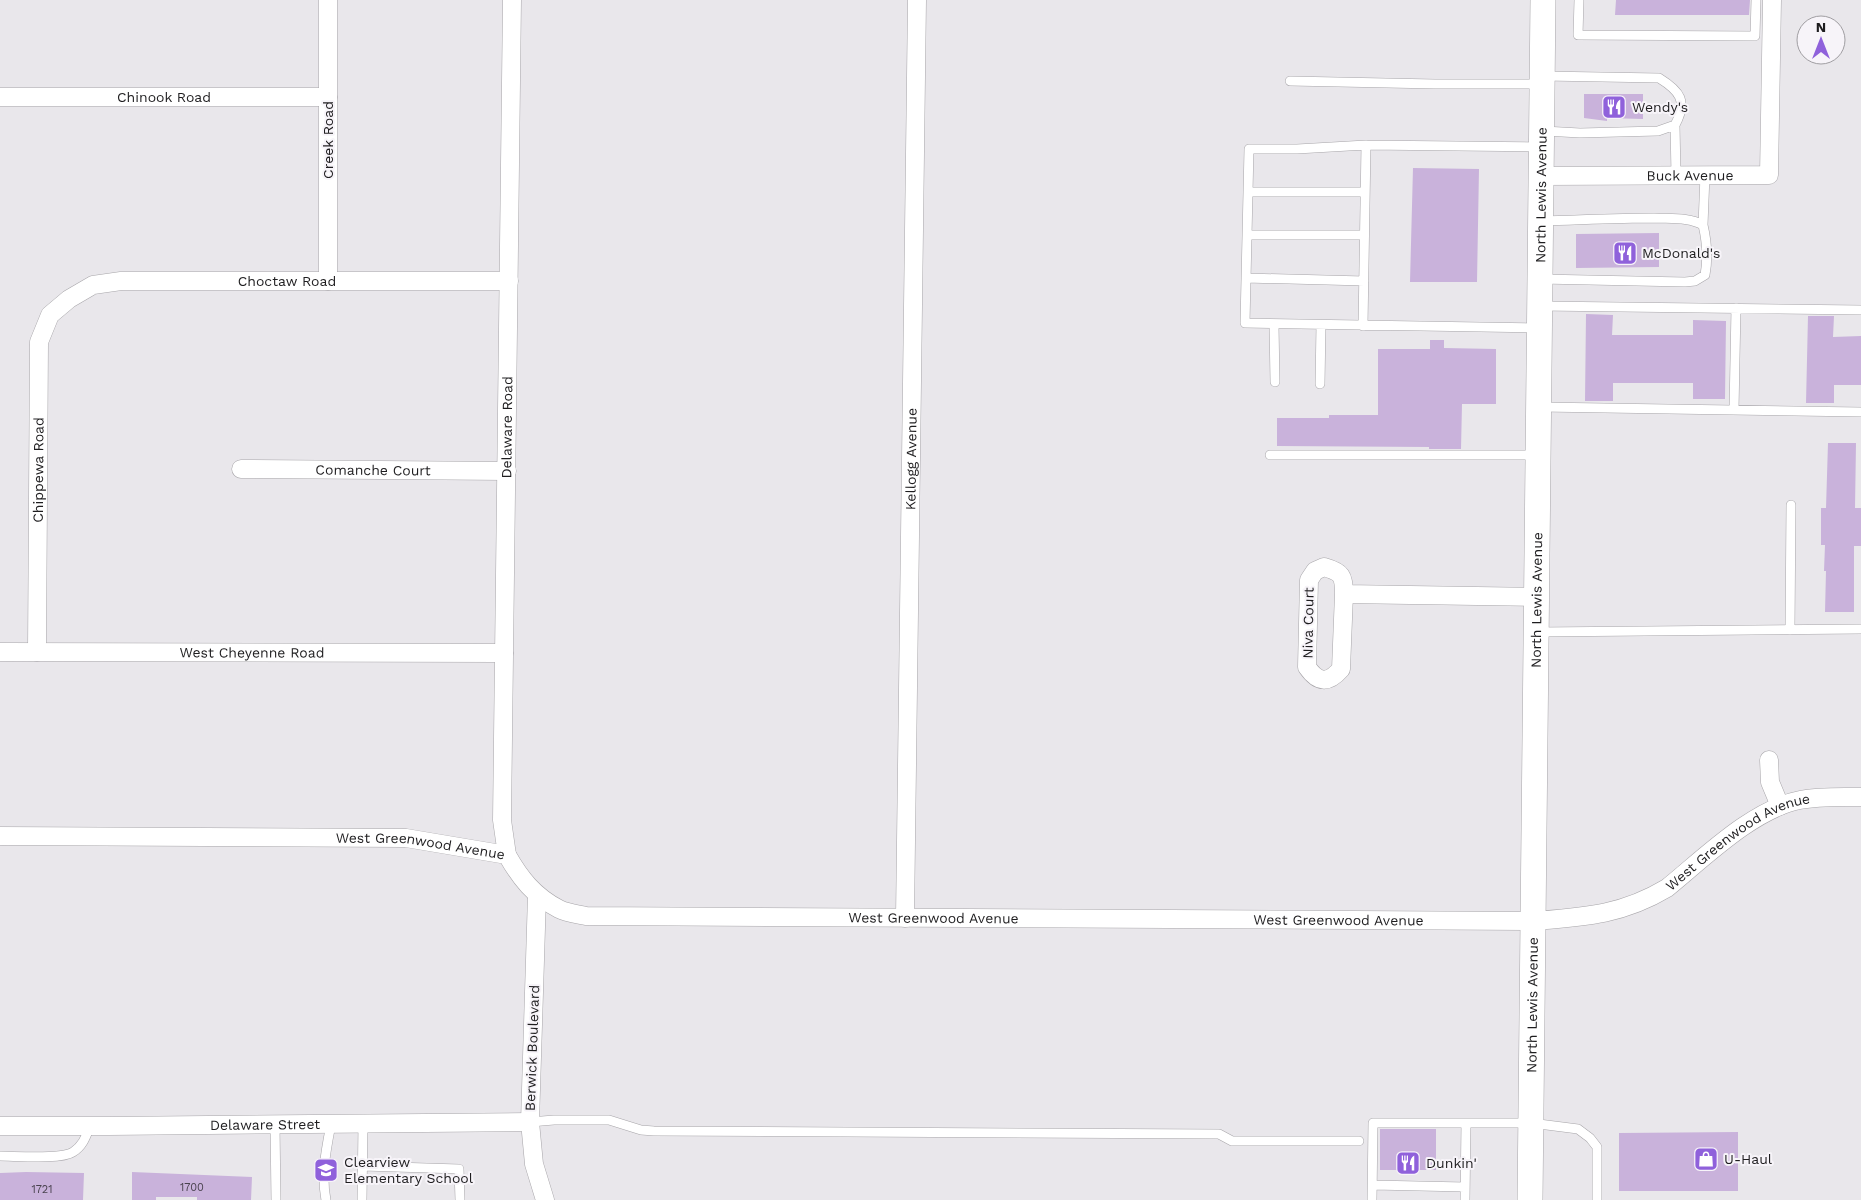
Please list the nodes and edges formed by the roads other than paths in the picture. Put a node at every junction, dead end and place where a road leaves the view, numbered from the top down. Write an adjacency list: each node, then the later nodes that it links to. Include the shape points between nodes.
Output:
1 (328, 0): 11 (street, Creek Road)
2 (512, 0): 27 (street, Delaware Road)
3 (917, 0): 60 (street, Kellogg Avenue)
4 (1543, 0): 8 (main road, North Lewis Avenue)
5 (1579, 0): 6 (lane, via 1578,35 1755,36)
6 (1756, 0)
7 (1772, 0): 16 (street, Buck Avenue, via 1770,175)
8 (1542, 80): 9 (lane, via 1396,84); 12 (lane, via 1659,78 1674,87 1683,101); 13 (main road, North Lewis Avenue)
9 (1290, 81)
10 (0, 97): 11 (street, Chinook Road)
11 (328, 97): 26 (street, Creek Road)
12 (1676, 125): 13 (lane, via 1658,131 1580,133); 15 (lane)
13 (1541, 139): 14 (lane); 17 (main road, North Lewis Avenue)
14 (1366, 145): 18 (lane, via 1249,150); 19 (lane)
15 (1676, 175): 16 (street, Buck Avenue); 17 (street, Buck Avenue)
16 (1705, 175): 21 (lane)
17 (1541, 176): 20 (main road, North Lewis Avenue)
18 (1248, 192): 19 (lane); 22 (lane)
19 (1365, 192): 23 (lane)
20 (1540, 221): 21 (lane, via 1679,219); 25 (main road, North Lewis Avenue)
21 (1704, 225): 25 (lane, via 1707,264 1705,276 1695,281)
22 (1247, 235): 23 (lane); 24 (lane)
23 (1364, 235): 28 (lane)
24 (1246, 278): 28 (lane); 33 (lane, via 1245,324)
25 (1540, 279): 32 (main road, North Lewis Avenue)
26 (328, 281): 27 (street, Choctaw Road); 29 (street, Choctaw Road, via 121,281 93,285)
27 (509, 281): 44 (street, Delaware Road)
28 (1364, 281): 35 (lane)
29 (69, 299): 52 (street, Chippewa Road, via 50,316 39,342)
30 (1736, 308): 31 (lane); 32 (lane); 39 (lane)
31 (1861, 310)
32 (1540, 317): 35 (lane); 38 (main road, North Lewis Avenue)
33 (1274, 325): 34 (lane); 36 (lane)
34 (1321, 325): 35 (lane); 37 (lane)
35 (1363, 326)
36 (1274, 382)
37 (1320, 384)
38 (1538, 407): 39 (lane); 42 (main road, North Lewis Avenue)
39 (1734, 410): 40 (lane)
40 (1861, 412)
41 (1270, 455): 42 (lane)
42 (1538, 455): 47 (main road, North Lewis Avenue)
43 (241, 469): 44 (street, Comanche Court)
44 (507, 471): 53 (street, Delaware Road)
45 (1791, 505): 48 (lane)
46 (1344, 594): 46 (street, Niva Court, via 1341,670 1334,678 1324,680 1314,676 1307,667 1309,580 1324,567 1337,570 1344,580); 47 (street)
47 (1536, 597): 50 (main road, North Lewis Avenue)
48 (1790, 630): 49 (lane); 50 (lane)
49 (1861, 630)
50 (1536, 632): 61 (main road, North Lewis Avenue)
51 (0, 652): 52 (street, West Cheyenne Road)
52 (37, 652): 53 (street, West Cheyenne Road)
53 (504, 653): 58 (street, Delaware Road, via 502,820)
54 (1769, 760): 56 (street, via 1770,782)
55 (1861, 797): 56 (street, West Greenwood Avenue, via 1800,800)
56 (1780, 806): 61 (street, West Greenwood Avenue, via 1745,825 1657,894 1614,912)
57 (0, 836): 58 (street, West Greenwood Avenue, via 406,838)
58 (507, 855): 59 (street, West Greenwood Avenue, via 520,878)
59 (537, 895): 60 (street, West Greenwood Avenue, via 560,910 586,916); 62 (street, Berwick Boulevard)
60 (905, 918): 61 (street, West Greenwood Avenue)
61 (1533, 921): 64 (main road, North Lewis Avenue)
62 (530, 1122): 66 (street, Delaware Street); 70 (lane, via 609,1120 654,1131 1219,1134 1232,1141); 79 (street, Berwick Boulevard, via 534,1164)
63 (1466, 1123): 64 (lane); 73 (lane, via 1374,1123); 74 (lane)
64 (1531, 1123): 82 (main road, North Lewis Avenue); 83 (lane, via 1578,1128 1590,1138 1597,1147)
65 (331, 1124): 66 (street, Delaware Street); 67 (street, Delaware Street); 76 (lane, via 323,1164 322,1184)
66 (363, 1124): 72 (lane)
67 (275, 1125): 69 (street, Delaware Street); 75 (lane)
68 (0, 1126): 69 (street, Delaware Street)
69 (90, 1126): 71 (lane, via 83,1143 62,1156)
70 (1359, 1141)
71 (0, 1156)
72 (363, 1166): 77 (lane); 78 (lane, via 459,1169)
73 (1372, 1185): 74 (lane); 80 (lane)
74 (1465, 1187): 81 (lane)
75 (276, 1200)
76 (326, 1200)
77 (362, 1200)
78 (460, 1200)
79 (546, 1200)
80 (1372, 1200)
81 (1465, 1200)
82 (1530, 1200)
83 (1597, 1200)

